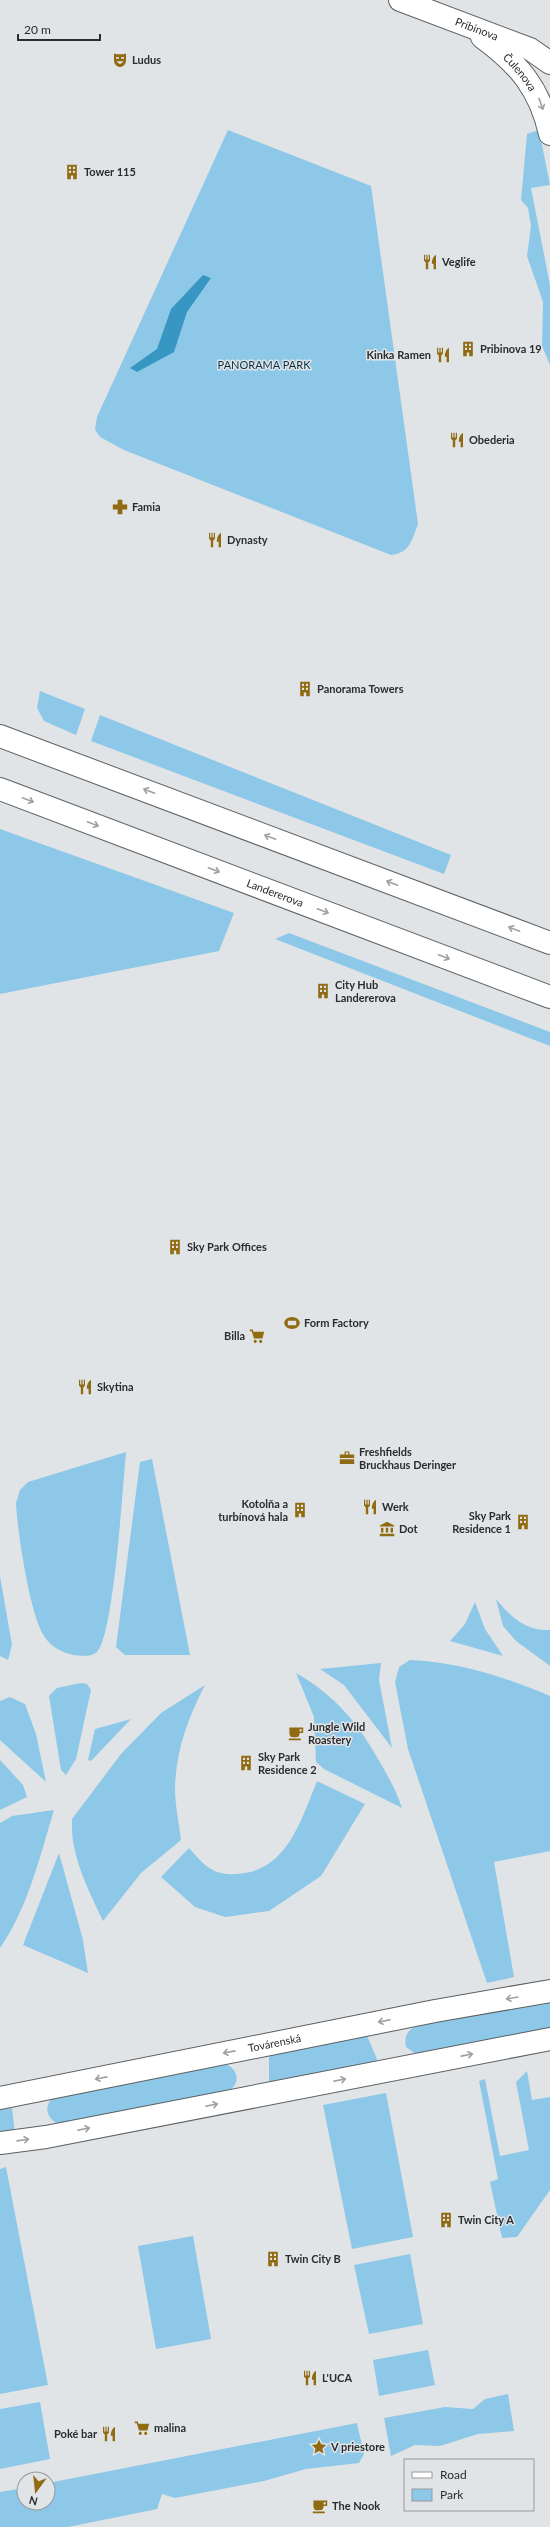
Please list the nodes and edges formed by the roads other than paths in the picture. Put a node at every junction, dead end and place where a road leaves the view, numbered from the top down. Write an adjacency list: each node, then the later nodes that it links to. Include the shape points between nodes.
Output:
1 (400, 0): 2 (street, Pribinova)
2 (467, 26): 3 (street, Pribinova, via 530,49); 4 (street, Čulenova, one-way to 4, via 509,58 531,84)
3 (550, 63)
4 (550, 131)
5 (0, 736): 7 (street, one-way to 5)
6 (0, 789): 8 (street, Landererova, one-way to 8)
7 (550, 943)
8 (550, 997)
9 (550, 1991): 11 (street, Továrenská, one-way to 11, via 435,2011)
10 (550, 2039): 12 (street, one-way to 10)
11 (0, 2098)
12 (0, 2144)

